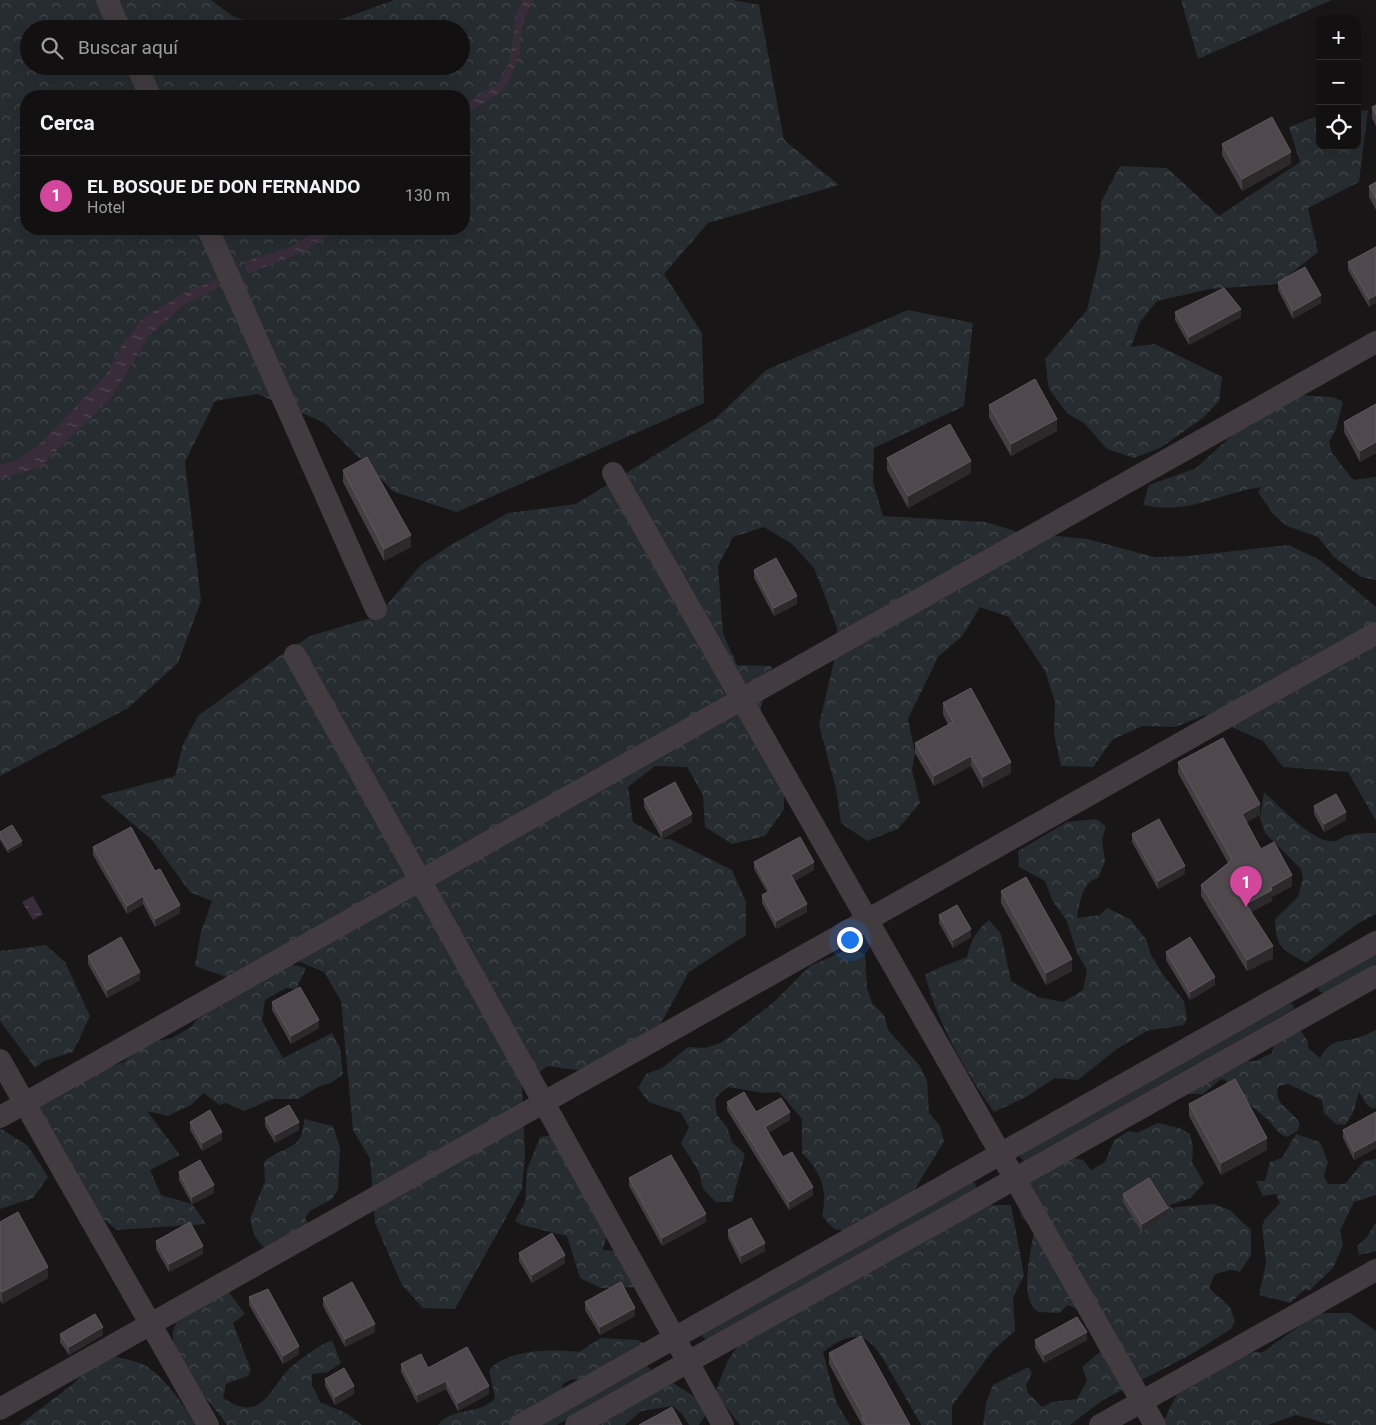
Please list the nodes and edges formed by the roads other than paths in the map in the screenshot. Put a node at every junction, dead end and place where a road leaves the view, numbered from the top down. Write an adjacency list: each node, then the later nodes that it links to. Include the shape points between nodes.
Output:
1 (107, 0): 2 (street)
2 (116, 20)
3 (140, 75): 4 (street)
4 (147, 90)
5 (211, 235): 8 (street)
6 (1376, 342): 11 (street)
7 (613, 473): 11 (street)
8 (376, 609)
9 (1376, 633): 13 (street)
10 (295, 655): 12 (street)
11 (741, 699): 12 (street); 13 (street)
12 (420, 880): 17 (street); 18 (street)
13 (867, 920): 18 (street); 20 (street)
14 (1376, 942): 20 (street)
15 (1376, 976): 21 (street)
16 (0, 1060): 17 (street)
17 (24, 1103): 19 (street); 23 (street)
18 (543, 1103): 23 (street); 24 (street)
19 (0, 1116)
20 (1001, 1155): 21 (street); 24 (street)
21 (1014, 1178): 25 (street); 26 (street)
22 (1376, 1270): 26 (street)
23 (150, 1324): 27 (street); 28 (street)
24 (674, 1338): 25 (street); 29 (street)
25 (688, 1362): 30 (street); 31 (street)
26 (1142, 1402): 32 (street); 33 (street)
27 (0, 1409)
28 (208, 1425)
29 (520, 1425)
30 (576, 1425)
31 (723, 1425)
32 (1100, 1425)
33 (1155, 1425)

